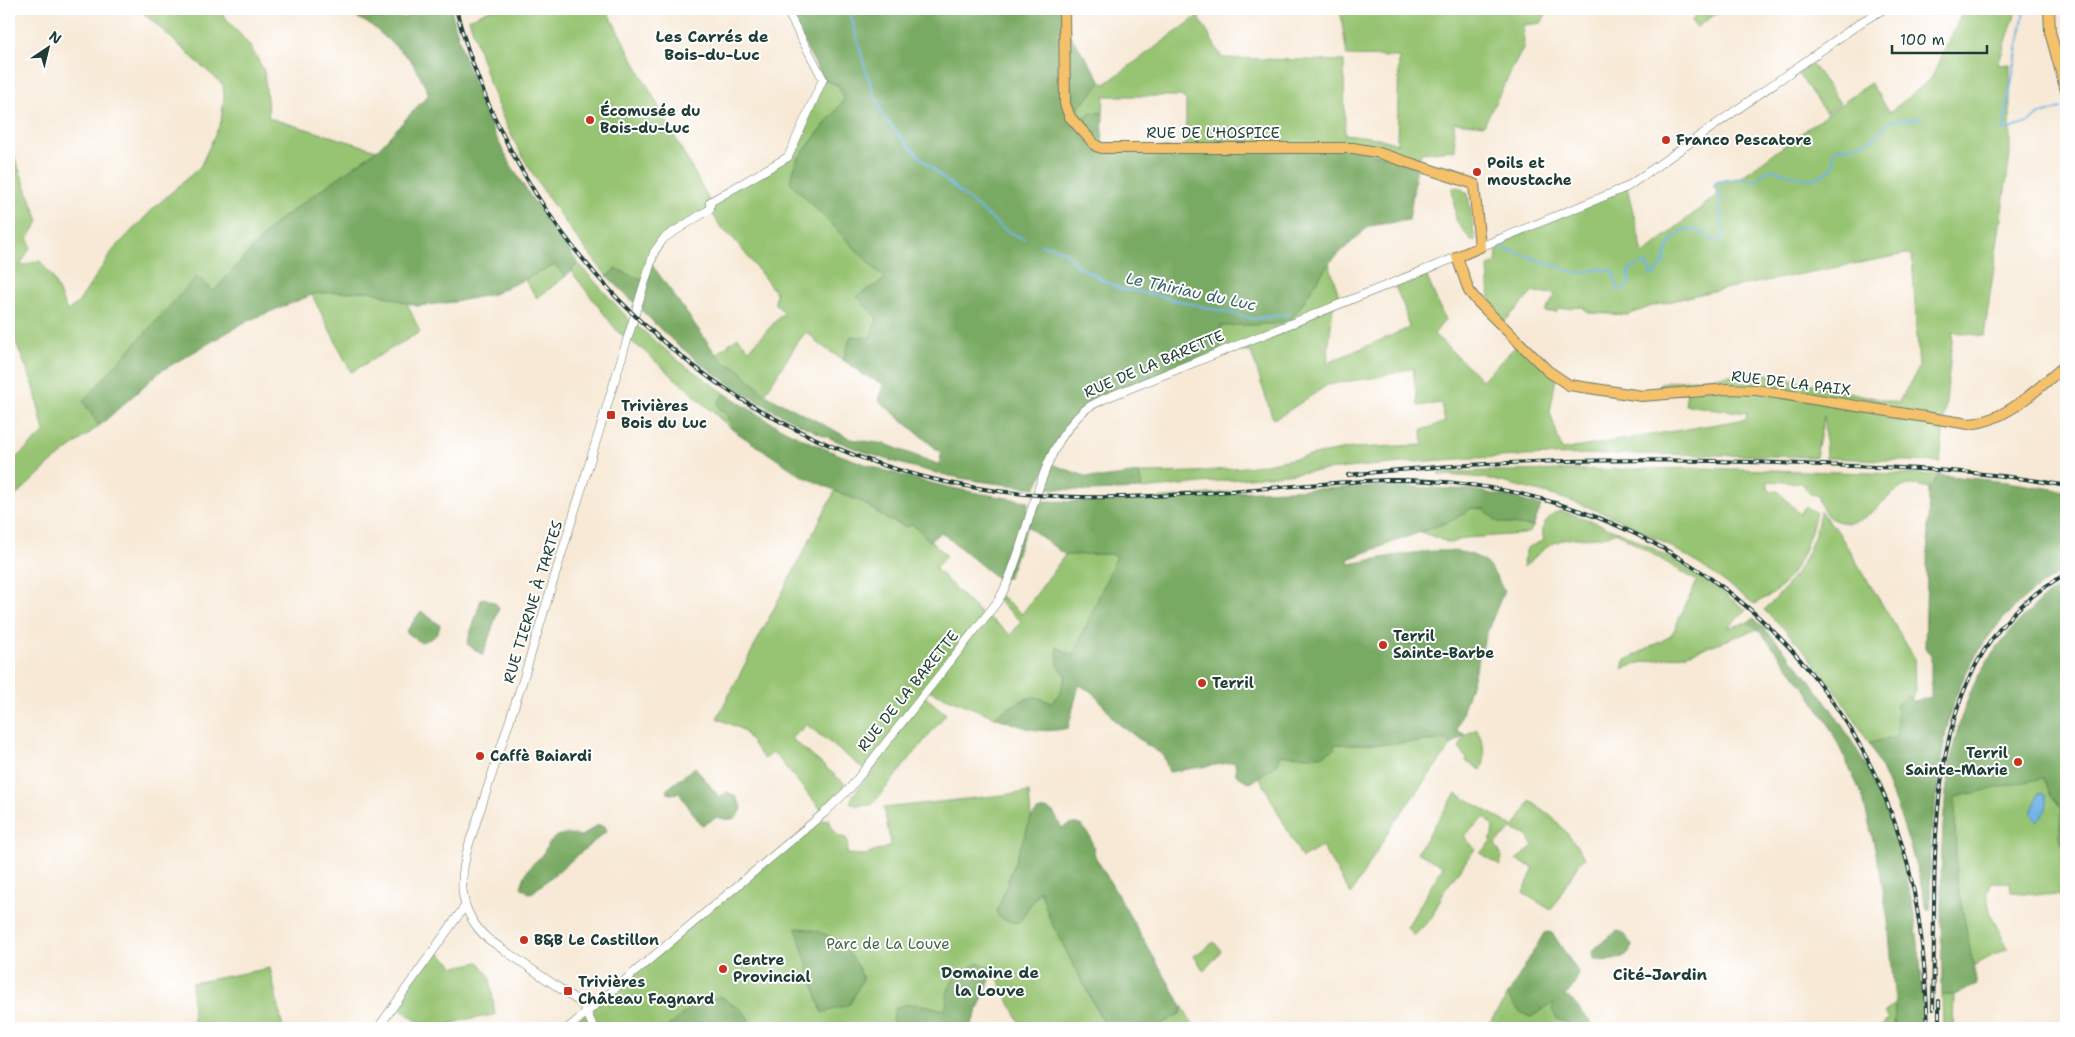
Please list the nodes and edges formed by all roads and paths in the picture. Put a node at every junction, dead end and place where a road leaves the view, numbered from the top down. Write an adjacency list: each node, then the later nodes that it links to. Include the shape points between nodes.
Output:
1 (786, 9): 9 (street, RUE TIERNE À TARTES, via 823,79 788,157 710,202 710,209 660,241 650,262 523,680 467,851 462,878)
2 (1064, 9): 6 (main road, RUE DE L'HOSPICE, via 1065,104 1070,117 1096,146 1353,148 1376,152 1474,184)
3 (1884, 9): 6 (street, RUE DE LA BARETTE, via 1627,187)
4 (2049, 9): 5 (main road, via 2050,32)
5 (2066, 91)
6 (1480, 247): 7 (main road, RUE DE LA BARETTE)
7 (1458, 257): 8 (main road, RUE DE LA PAIX, via 1469,291 1477,301 1548,371 1568,385 1642,396 1728,388 1756,390 1969,424 2001,415); 10 (street, RUE DE LA BARETTE, via 1106,398 1085,410 1051,456 998,601 850,788)
8 (2066, 365)
9 (465, 906): 10 (street, via 474,924 488,940 578,1001); 11 (street)
10 (588, 1014): 12 (street, RUE DE LA BARETTE); 13 (street)
11 (378, 1028)
12 (568, 1028)
13 (594, 1028)

